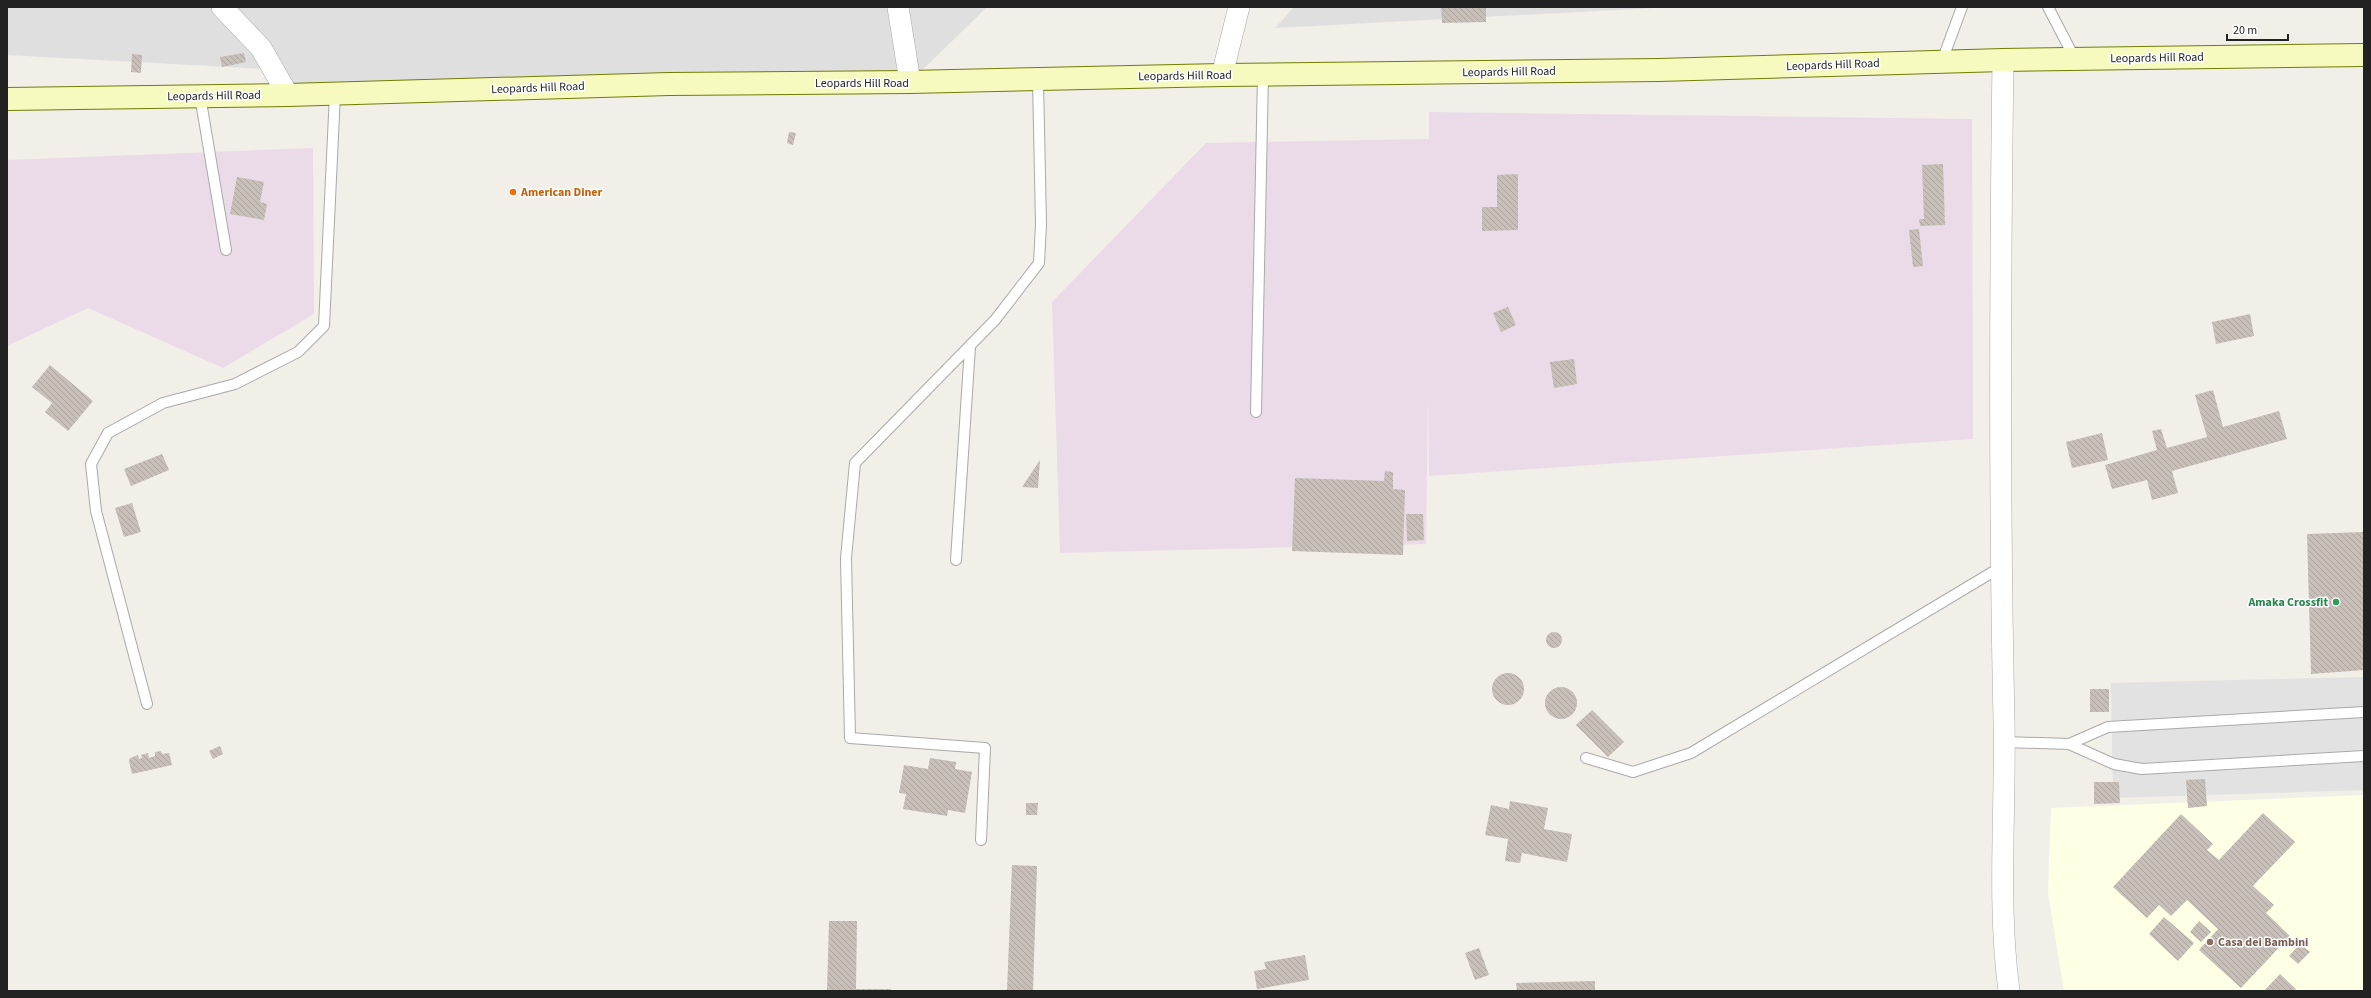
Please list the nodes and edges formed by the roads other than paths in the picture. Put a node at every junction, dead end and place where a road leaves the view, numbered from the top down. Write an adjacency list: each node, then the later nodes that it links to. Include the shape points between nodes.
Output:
1 (222, 7): 15 (street, via 261,48)
2 (898, 7): 13 (street)
3 (1239, 7): 10 (street)
4 (1962, 7): 9 (lane)
5 (2048, 7): 7 (lane)
6 (2364, 55): 7 (main road, Leopards Hill Road)
7 (2075, 59): 8 (main road, Leopards Hill Road)
8 (2003, 60): 9 (main road, Leopards Hill Road); 22 (street, via 2000,286)
9 (1942, 62): 11 (main road, Leopards Hill Road, via 1659,70)
10 (1222, 75): 11 (main road, Leopards Hill Road); 12 (main road, Leopards Hill Road)
11 (1263, 75): 20 (lane)
12 (1038, 80): 13 (main road, Leopards Hill Road); 19 (lane, via 1041,224 1039,263 995,320)
13 (910, 82): 14 (main road, Leopards Hill Road, via 668,84)
14 (335, 94): 15 (main road, Leopards Hill Road); 23 (lane, via 324,326 298,352 235,384 164,404 108,434 91,464 96,511)
15 (288, 95): 16 (main road, Leopards Hill Road)
16 (200, 96): 17 (main road, Leopards Hill Road); 18 (lane)
17 (7, 99)
18 (226, 250)
19 (970, 347): 21 (lane); 29 (lane, via 855,463 846,558 850,738 985,748)
20 (1256, 412)
21 (956, 560)
22 (2001, 567): 25 (street); 28 (lane, via 1691,753 1633,772)
23 (147, 704)
24 (2364, 712): 26 (lane, via 2108,726)
25 (2004, 742): 26 (lane); 30 (street, via 2001,858)
26 (2069, 744): 27 (lane, via 2114,764 2142,769)
27 (2364, 756)
28 (1586, 758)
29 (981, 840)
30 (2009, 991)

